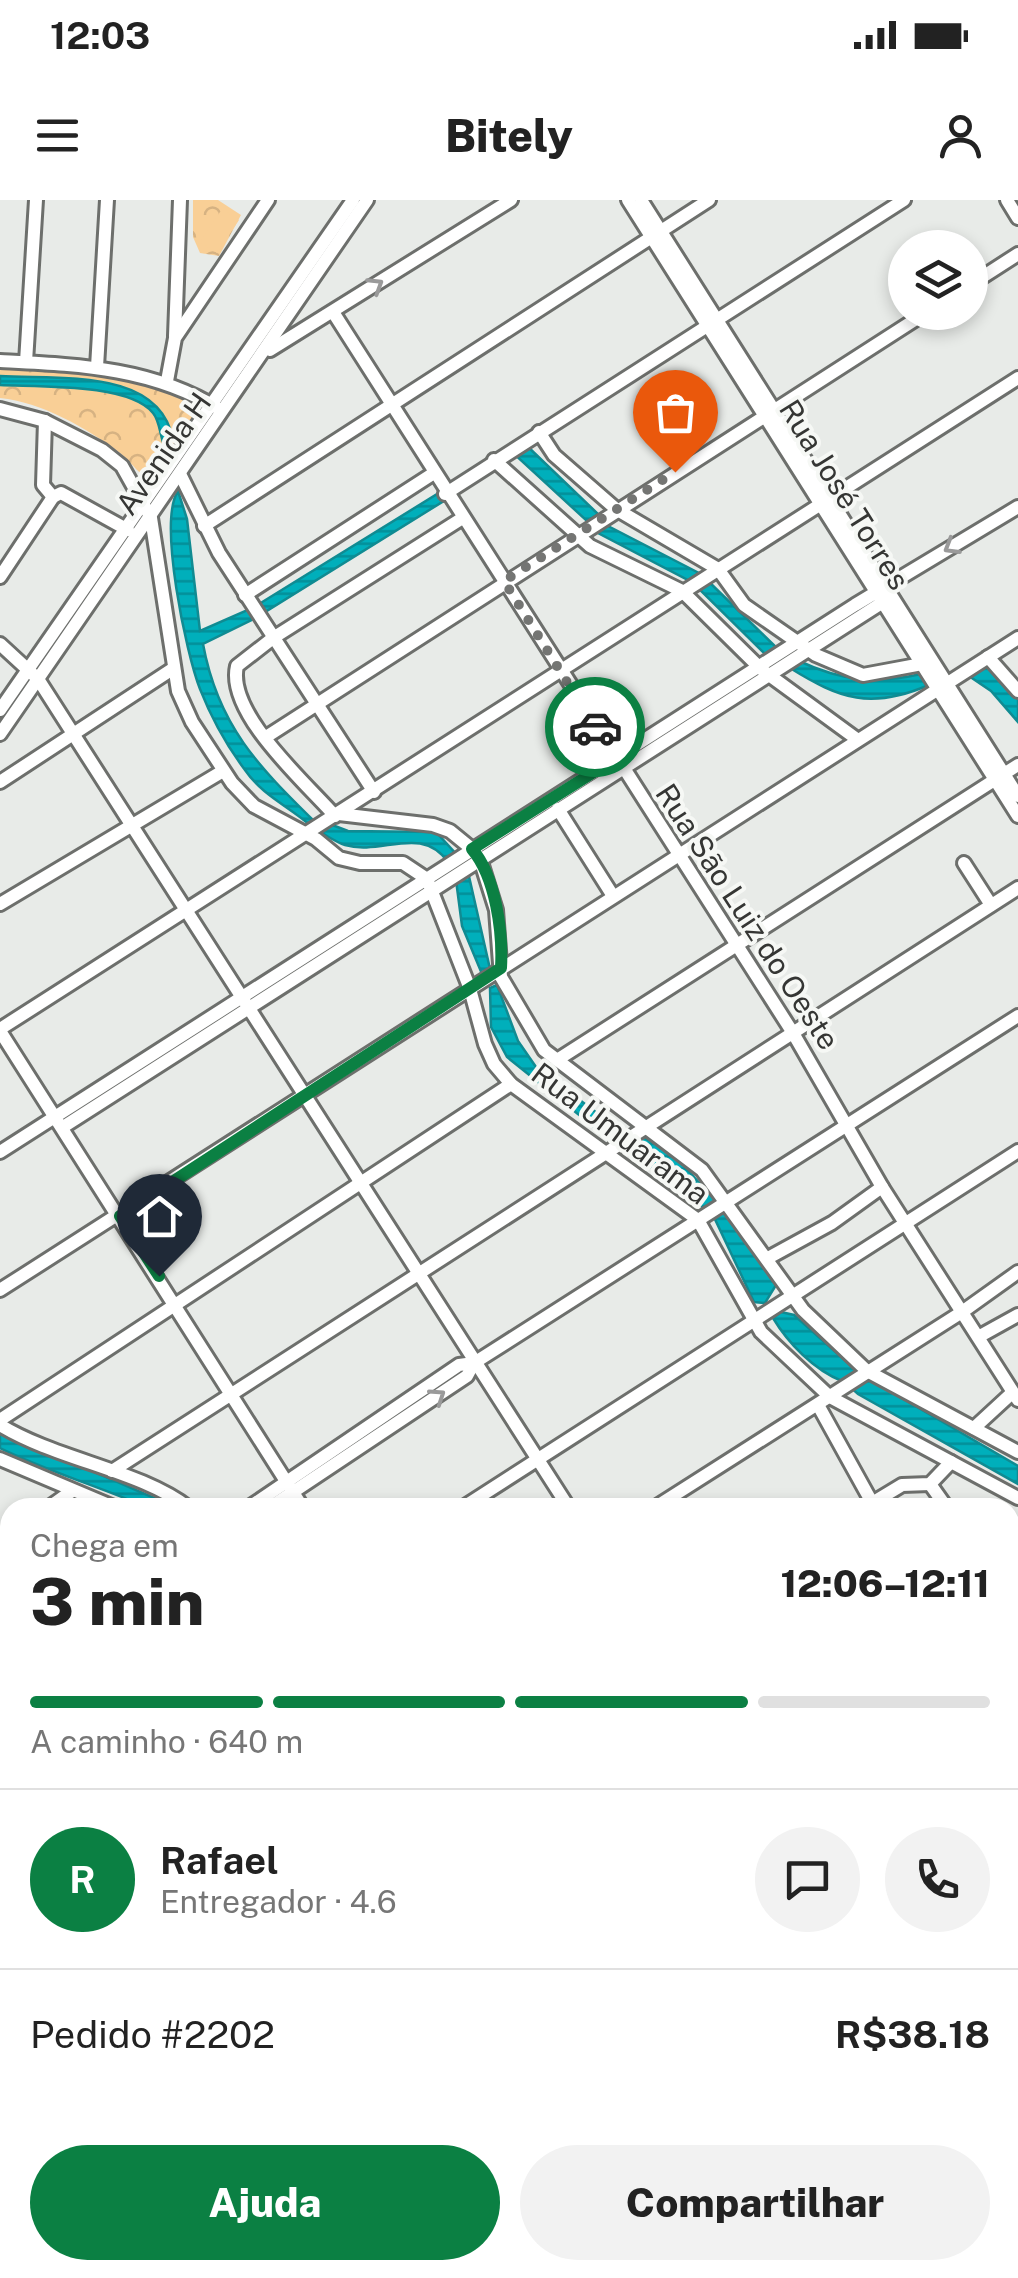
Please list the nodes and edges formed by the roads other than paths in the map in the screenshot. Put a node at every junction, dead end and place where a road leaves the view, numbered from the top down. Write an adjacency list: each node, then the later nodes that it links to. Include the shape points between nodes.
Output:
1 (36, 200): 23 (street)
2 (107, 200): 24 (street)
3 (180, 200): 20 (street)
4 (268, 200): 20 (street)
5 (353, 200): 28 (street, Avenida H)
6 (367, 200): 21 (street, Avenida H)
7 (511, 200): 17 (street, one-way to 7)
8 (628, 200): 14 (street, Rua José Torres)
9 (640, 200): 14 (street, Rua José Torres)
10 (709, 200): 14 (street)
11 (904, 200): 18 (street)
12 (1007, 200): 13 (street)
13 (1018, 218)
14 (656, 234): 18 (street, Rua José Torres); 27 (street)
15 (1018, 254): 16 (street)
16 (988, 273)
17 (332, 312): 21 (street); 27 (street, Rua São Luiz do Oeste)
18 (712, 324): 30 (street, Rua José Torres); 32 (street)
19 (899, 330): 30 (street)
20 (175, 338): 26 (street)
21 (263, 354): 28 (street, Avenida H)
22 (0, 361): 23 (street)
23 (26, 362): 24 (street)
24 (97, 367): 26 (street)
25 (1018, 378): 38 (street)
26 (168, 381): 28 (street)
27 (390, 406): 34 (street, Rua São Luiz do Oeste); 43 (street)
28 (218, 408): 35 (street, Avenida H); 41 (street, Avenida H)
29 (0, 409): 31 (street)
30 (769, 413): 38 (street, Rua José Torres); 40 (street)
31 (45, 421): 37 (street, via 42,479); 41 (street, via 114,458)
32 (538, 432): 33 (street); 40 (street, via 554,455)
33 (494, 460): 36 (street); 45 (street)
34 (434, 473): 36 (street, Rua São Luiz do Oeste); 50 (street)
35 (181, 476): 41 (street, Avenida H); 43 (street)
36 (445, 494): 42 (street, Rua São Luiz do Oeste)
37 (53, 497): 44 (street, via 72,496); 47 (street)
38 (826, 501): 46 (street); 51 (street, Rua José Torres)
39 (1018, 506): 51 (street, one-way to 51)
40 (616, 509): 45 (street); 46 (street)
41 (147, 512): 44 (street, Avenida H); 58 (street); 61 (street, Avenida H)
42 (461, 518): 48 (street, Rua São Luiz do Oeste); 52 (street)
43 (204, 526): 50 (street)
44 (128, 530): 61 (street, Avenida H)
45 (576, 535): 48 (street); 49 (street)
46 (718, 569): 49 (street); 55 (street, via 744,604)
47 (0, 577)
48 (504, 581): 59 (street, Rua São Luiz do Oeste); 64 (street)
49 (682, 591): 59 (street); 60 (street)
50 (245, 594): 52 (street)
51 (883, 595): 55 (street); 57 (street, Rua José Torres); 62 (street, Rua José Torres)
52 (273, 638): 64 (street); 68 (street, via 238,666 235,684 247,715)
53 (1018, 638): 56 (street)
54 (0, 644): 61 (street)
55 (805, 646): 57 (street, via 863,674); 60 (street)
56 (988, 657): 62 (street); 63 (street)
57 (922, 664): 62 (street, Rua José Torres)
58 (174, 668): 67 (street); 72 (street, via 184,708)
59 (561, 672): 70 (street, Rua São Luiz do Oeste); 75 (street)
60 (767, 672): 69 (street); 70 (street)
61 (34, 673): 65 (street, Avenida H); 66 (street, Avenida H); 67 (street)
62 (942, 688): 69 (street); 73 (street, Rua José Torres)
63 (1018, 691)
64 (317, 702): 68 (street); 75 (street)
65 (0, 710)
66 (0, 734)
67 (71, 735): 74 (street); 80 (street)
68 (266, 736): 78 (street)
69 (858, 740): 83 (street)
70 (619, 763): 77 (street); 82 (street); 83 (street, Rua São Luiz do Oeste)
71 (1018, 765): 73 (street)
72 (223, 771): 80 (street); 81 (street, via 254,806)
73 (999, 776): 76 (street, Rua José Torres); 79 (street, Rua José Torres); 91 (street)
74 (0, 782)
75 (374, 792): 78 (street)
76 (1018, 796)
77 (558, 809): 82 (street); 87 (street)
78 (337, 815): 81 (street); 82 (street, via 433,825)
79 (1018, 816)
80 (129, 823): 88 (street); 90 (street)
81 (304, 834): 85 (street, via 348,861 403,863); 90 (street)
82 (476, 854): 85 (street); 92 (street, Rua Umuarama, via 496,910)
83 (676, 856): 87 (street); 91 (street, Rua São Luiz do Oeste)
84 (964, 863): 89 (street)
85 (429, 884): 93 (street, Rua Umuarama); 94 (street)
86 (1018, 888): 89 (street)
87 (613, 896): 92 (street)
88 (0, 904)
89 (990, 906): 97 (street)
90 (184, 909): 94 (street); 96 (street)
91 (734, 946): 97 (street, Rua São Luiz do Oeste); 98 (street)
92 (501, 968): 93 (street); 98 (street, Rua Umuarama, via 536,1040)
93 (470, 988): 99 (street, Rua Umuarama, via 494,1064); 100 (street)
94 (246, 1003): 100 (street); 101 (street)
95 (1018, 1016): 102 (street)
96 (0, 1030): 101 (street)
97 (793, 1033): 102 (street, Rua São Luiz do Oeste); 103 (street)
98 (557, 1060): 103 (street, Rua Umuarama)
99 (511, 1084): 106 (street, Rua Umuarama); 107 (street)
100 (306, 1096): 107 (street); 110 (street)
101 (59, 1121): 105 (street); 110 (street)
102 (847, 1127): 108 (street, Rua São Luiz do Oeste); 109 (street)
103 (646, 1128): 106 (street); 109 (street, Rua Umuarama, via 702,1170)
104 (1018, 1150): 112 (street)
105 (0, 1152)
106 (608, 1153): 111 (street, Rua Umuarama); 114 (street)
107 (362, 1184): 114 (street); 118 (street)
108 (882, 1187): 112 (street, Rua São Luiz do Oeste); 113 (street)
109 (728, 1202): 111 (street); 113 (street, Rua Umuarama)
110 (120, 1216): 116 (street); 118 (street)
111 (698, 1220): 121 (street, Rua Umuarama); 123 (street)
112 (905, 1222): 117 (street); 119 (street, Rua São Luiz do Oeste)
113 (768, 1258): 117 (street, Rua Umuarama)
114 (420, 1272): 123 (street); 126 (street)
115 (1018, 1272): 119 (street)
116 (0, 1290)
117 (792, 1295): 121 (street); 124 (street, Rua Umuarama)
118 (178, 1306): 126 (street); 128 (street)
119 (962, 1312): 122 (street, Rua São Luiz do Oeste); 124 (street)
120 (1018, 1314): 122 (street)
121 (754, 1322): 127 (street, Rua Umuarama); 132 (street)
122 (980, 1336): 125 (street, Rua São Luiz do Oeste)
123 (474, 1364): 132 (street); 136 (street, via 459,1365)
124 (866, 1370): 127 (street); 129 (street, Rua Umuarama)
125 (1014, 1390): 129 (street)
126 (230, 1396): 134 (street); 136 (street)
127 (824, 1401): 133 (street, Rua Umuarama); 146 (street); 147 (street)
128 (0, 1423): 134 (street)
129 (974, 1428): 130 (street, Rua Umuarama)
130 (1018, 1452)
131 (0, 1459): 137 (street)
132 (539, 1460): 144 (street); 145 (street)
133 (951, 1462): 135 (street); 150 (street, Rua Umuarama)
134 (112, 1472): 140 (street)
135 (930, 1484): 148 (street, via 902,1485); 149 (street)
136 (290, 1488): 141 (street); 142 (street); 143 (street)
137 (72, 1491): 138 (street); 139 (street)
138 (62, 1498)
139 (90, 1498)
140 (167, 1498)
141 (269, 1498)
142 (280, 1498)
143 (296, 1498)
144 (478, 1498)
145 (562, 1498)
146 (670, 1498)
147 (867, 1498)
148 (883, 1498)
149 (939, 1498)
150 (1018, 1498)

